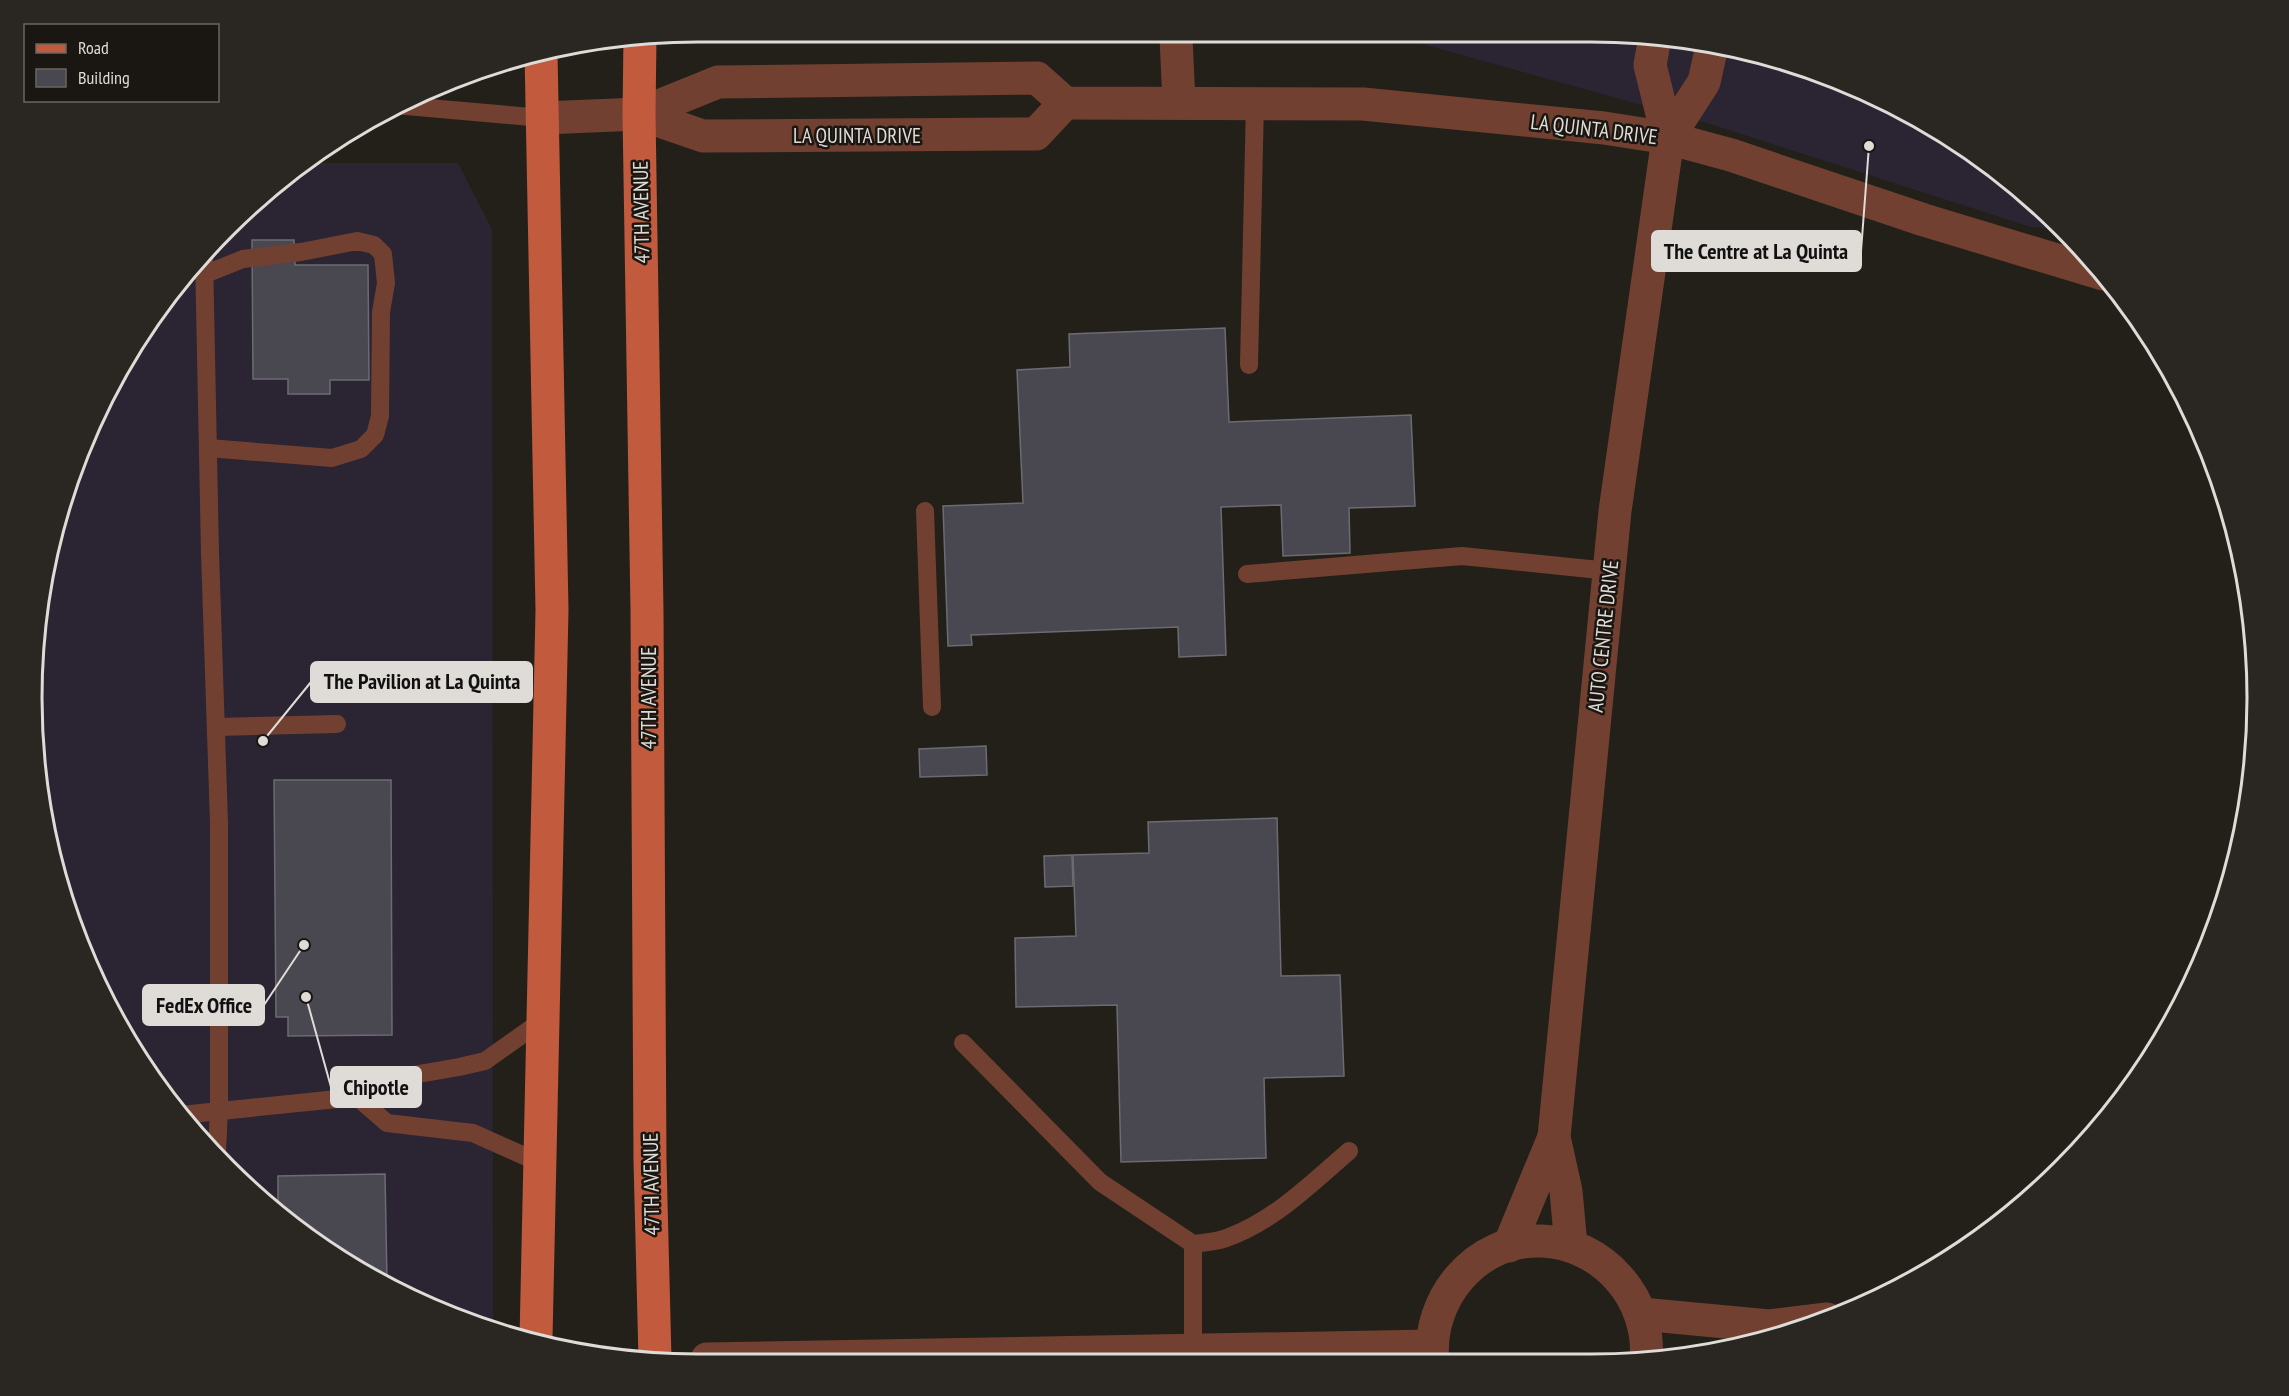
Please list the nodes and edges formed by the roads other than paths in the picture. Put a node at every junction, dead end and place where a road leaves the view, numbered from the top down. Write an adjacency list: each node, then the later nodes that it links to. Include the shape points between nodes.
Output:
1 (1176, 42): 7 (street)
2 (640, 45): 10 (main road, 47TH AVENUE)
3 (1654, 45): 12 (street, AUTO CENTRE DRIVE, via 1650,65)
4 (1710, 54): 12 (street, AUTO CENTRE DRIVE, via 1704,82)
5 (542, 61): 11 (main road)
6 (1065, 103): 7 (street, LA QUINTA DRIVE); 10 (street, LA QUINTA DRIVE, via 1037,78 718,82); 10 (street, LA QUINTA DRIVE, via 1036,134 703,136)
7 (1179, 103): 8 (street, LA QUINTA DRIVE)
8 (1255, 103): 12 (street, LA QUINTA DRIVE, via 1363,104); 16 (lane)
9 (415, 107): 11 (lane)
10 (639, 114): 11 (street, LA QUINTA DRIVE); 42 (main road, 47TH AVENUE)
11 (543, 118): 24 (main road, via 552,610)
12 (1668, 138): 14 (street, LA QUINTA DRIVE); 19 (street, AUTO CENTRE DRIVE)
13 (203, 267): 15 (lane)
14 (2087, 269)
15 (203, 274): 17 (lane); 17 (lane, via 243,259 357,241 374,245 383,254 386,283 381,312 380,416 375,435 361,449 333,458)
16 (1249, 365)
17 (208, 447): 23 (lane)
18 (925, 511): 21 (lane)
19 (1609, 571): 20 (lane, via 1462,556); 29 (street, AUTO CENTRE DRIVE)
20 (1247, 574)
21 (932, 707)
22 (337, 724): 23 (lane)
23 (216, 727): 27 (lane)
24 (543, 1020): 26 (lane, via 485,1061 390,1079); 32 (main road)
25 (963, 1043): 33 (lane, via 1100,1182)
26 (357, 1098): 27 (lane); 32 (lane, via 387,1123 473,1133)
27 (219, 1110): 28 (lane); 30 (lane)
28 (191, 1114)
29 (1554, 1137): 34 (street, AUTO CENTRE DRIVE); 35 (street, AUTO CENTRE DRIVE, via 1566,1191)
30 (217, 1144)
31 (1349, 1151): 33 (lane, via 1296,1198 1262,1220 1228,1238)
32 (540, 1164): 39 (main road)
33 (1193, 1244): 43 (lane)
34 (1509, 1246): 35 (street, via 1540,1241); 44 (street, via 1479,1260 1454,1283 1437,1313)
35 (1571, 1246): 36 (street, via 1594,1256 1614,1272)
36 (1641, 1314): 38 (street); 41 (street)
37 (1787, 1324): 38 (street)
38 (1769, 1326): 40 (street)
39 (536, 1334)
40 (1749, 1335)
41 (1647, 1352)
42 (655, 1353)
43 (1192, 1354)
44 (1432, 1354)

